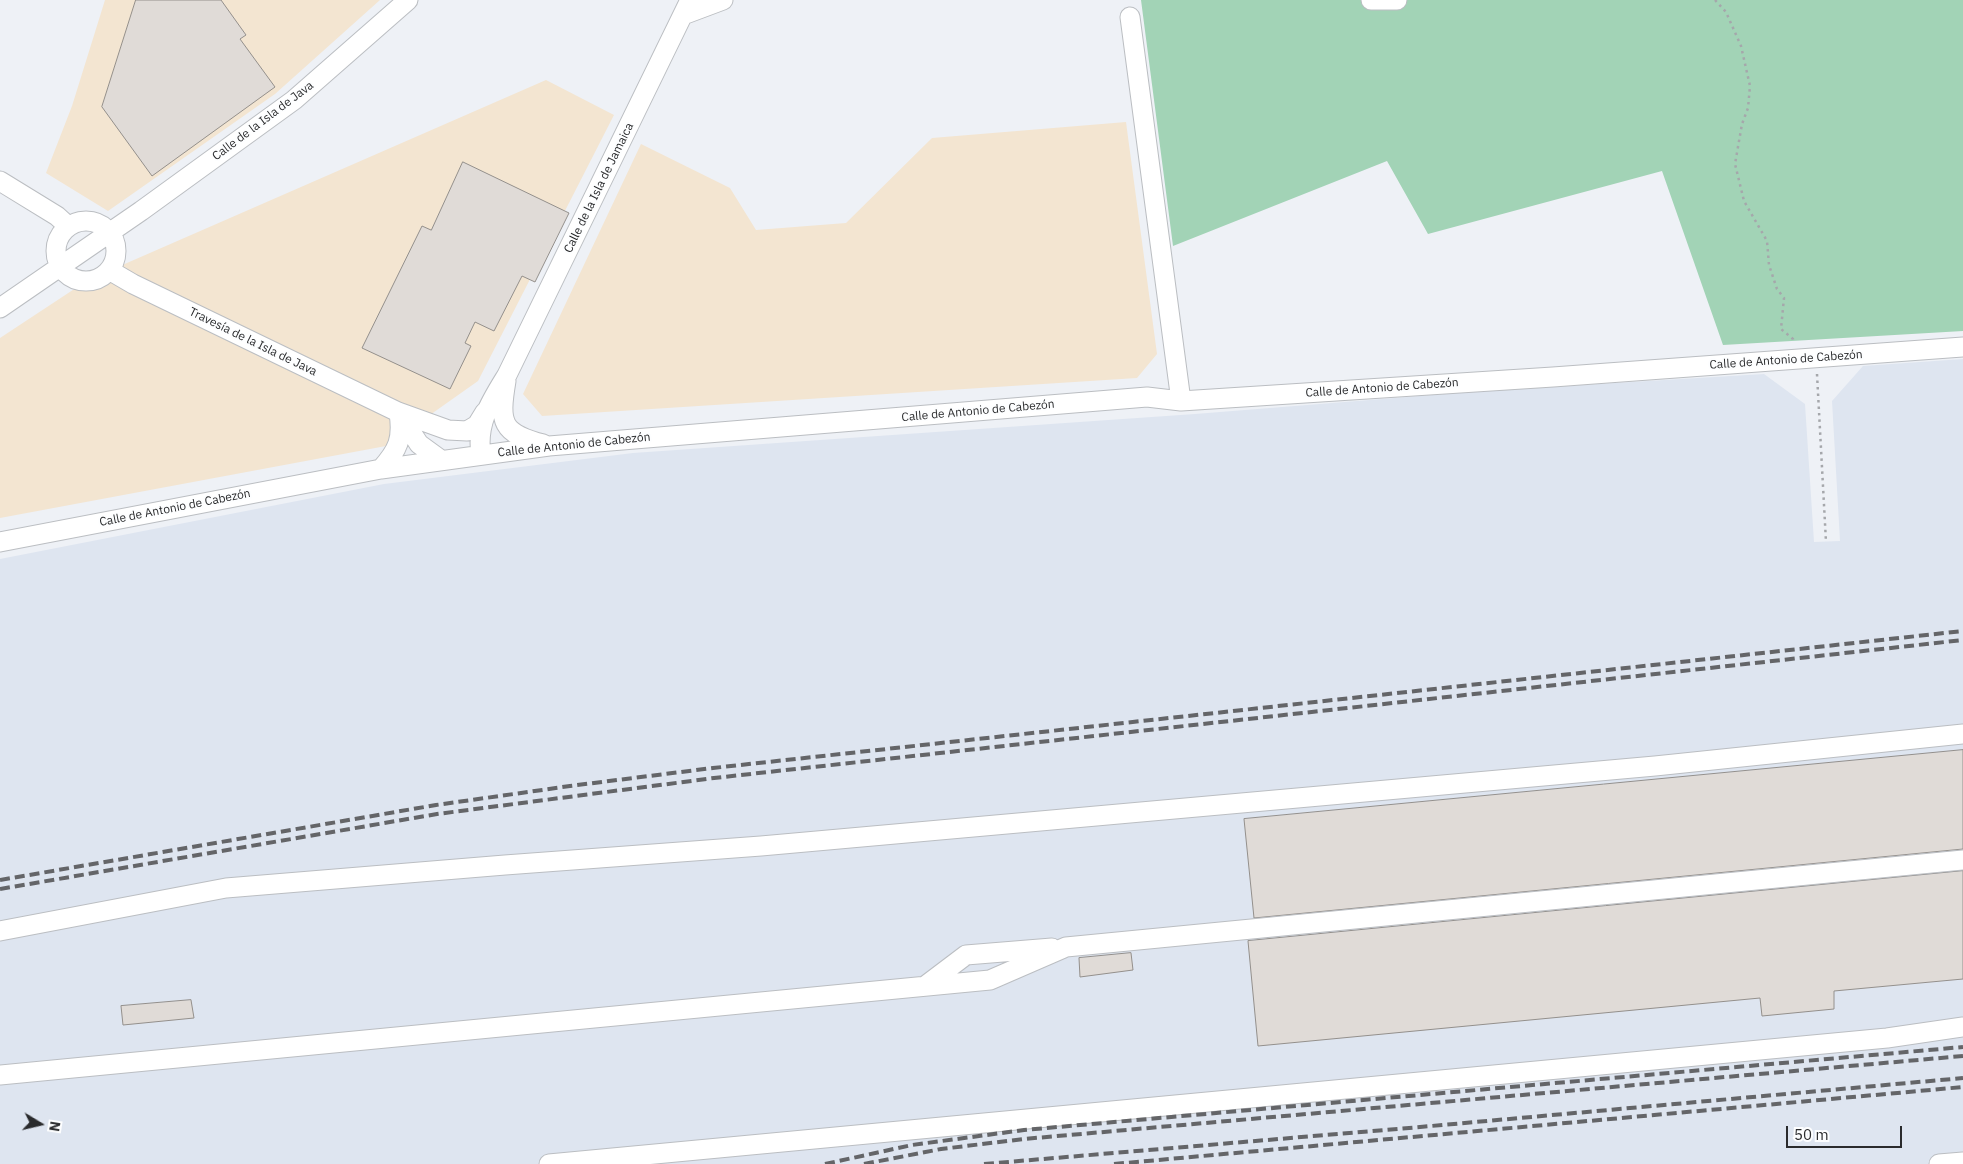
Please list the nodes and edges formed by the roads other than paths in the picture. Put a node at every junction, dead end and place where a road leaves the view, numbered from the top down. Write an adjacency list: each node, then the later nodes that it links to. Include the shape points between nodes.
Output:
1 (408, 0): 9 (street, Calle de la Isla de Java, via 294,100)
2 (723, 0): 5 (street)
3 (1371, 0): 4 (street)
4 (1397, 0)
5 (686, 7): 14 (street, Calle de la Isla de Jamaica)
6 (1130, 17): 15 (street)
7 (0, 181): 8 (street)
8 (68, 226): 9 (street, via 76,221 95,221); 10 (street, via 57,241 56,259)
9 (110, 233): 10 (street, Calle de la Isla de Java); 11 (street, via 116,252)
10 (60, 268): 11 (street, via 67,275 84,281 94,280); 12 (street, Calle de la Isla de Java)
11 (109, 270): 17 (street, Travesía de la Isla de Java)
12 (0, 308)
13 (1963, 347): 15 (street, Calle de Antonio de Cabezón)
14 (507, 375): 16 (street, Calle de la Isla de Jamaica); 18 (street, Calle de la Isla de Jamaica, via 503,416 507,426 514,435)
15 (1181, 401): 18 (street, Calle de Antonio de Cabezón, via 1147,397)
16 (486, 410): 17 (street, Travesía de la Isla de Java, via 477,425 457,432); 19 (street, Calle de la Isla de Jamaica, via 479,441)
17 (398, 412): 20 (street, via 419,444); 21 (street, via 399,442)
18 (549, 446): 19 (street, Calle de Antonio de Cabezón)
19 (481, 455): 20 (street, Calle de Antonio de Cabezón)
20 (441, 460): 21 (street, Calle de Antonio de Cabezón)
21 (381, 469): 22 (street, Calle de Antonio de Cabezón)
22 (0, 542)
23 (1963, 734): 25 (street, via 1654,766 761,846 226,888)
24 (1963, 860): 26 (street)
25 (0, 931)
26 (1066, 947): 27 (street, via 990,980); 27 (street, via 966,955)
27 (925, 986): 29 (street)
28 (1963, 1027): 31 (street, via 1887,1038)
29 (0, 1075)
30 (1963, 1162): 32 (street)
31 (549, 1164)
32 (1939, 1164)

